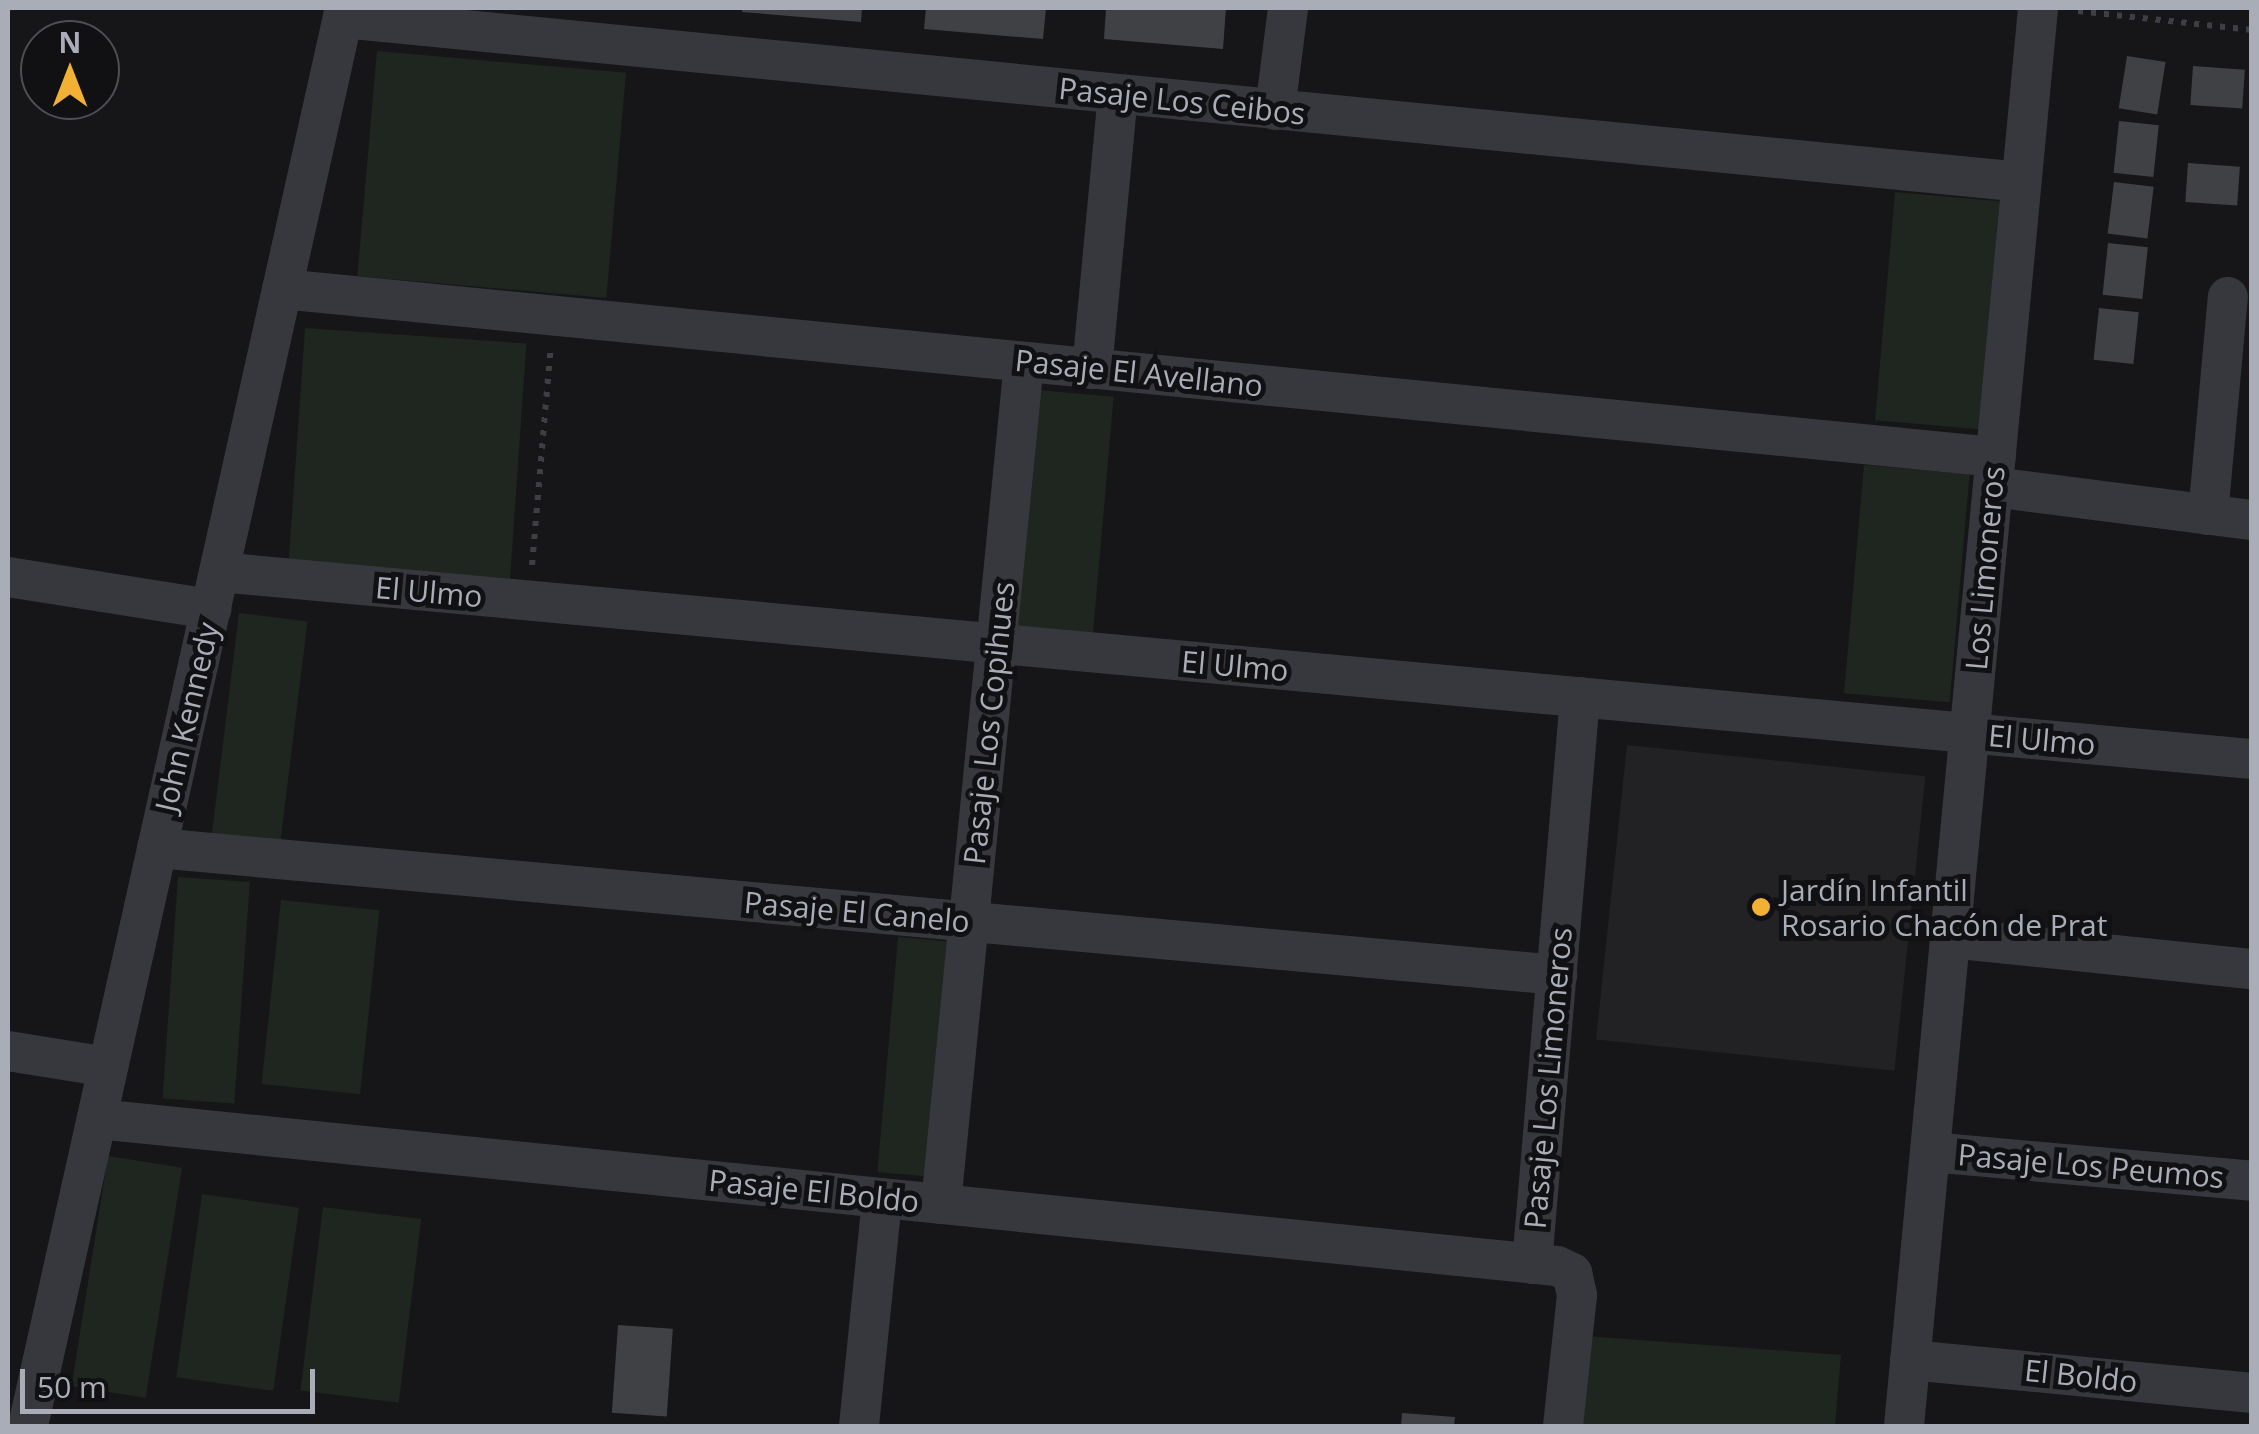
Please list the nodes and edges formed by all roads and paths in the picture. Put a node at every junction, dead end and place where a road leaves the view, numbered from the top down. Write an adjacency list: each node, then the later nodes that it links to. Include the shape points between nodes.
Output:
1 (1288, 8): 6 (street)
2 (2052, 8): 4 (path); 7 (street, Los Limoneros)
3 (344, 13): 5 (street, Pasaje Los Ceibos); 8 (street, John Kennedy)
4 (2252, 30)
5 (1118, 94): 6 (street, Pasaje Los Ceibos); 12 (street)
6 (1275, 110): 7 (street, Pasaje Los Ceibos)
7 (2021, 182): 13 (street, Los Limoneros)
8 (282, 289): 10 (street, Pasaje El Avellano); 17 (street, John Kennedy)
9 (2228, 297): 14 (street)
10 (554, 316): 11 (street, Pasaje El Avellano); 18 (path)
11 (1024, 362): 12 (street, Pasaje El Avellano); 19 (street, Pasaje Los Copihues)
12 (1092, 369): 13 (street, Pasaje El Avellano)
13 (1994, 472): 14 (street, Pasaje El Avellano); 21 (street, Los Limoneros)
14 (2208, 515): 15 (street, Pasaje El Avellano)
15 (2252, 520)
16 (8, 578): 17 (street, El Ulmo)
17 (215, 590): 18 (street, El Ulmo); 23 (street, John Kennedy)
18 (530, 601): 19 (street, El Ulmo)
19 (997, 644): 20 (street, El Ulmo); 24 (street, Pasaje Los Copihues)
20 (1580, 698): 21 (street, El Ulmo); 27 (street, Pasaje Los Limoneros)
21 (1969, 733): 22 (street, El Ulmo); 25 (street, Los Limoneros)
22 (2252, 760)
23 (157, 848): 24 (street, Pasaje El Canelo); 29 (street, John Kennedy)
24 (969, 922): 27 (street, Pasaje El Canelo); 34 (street, Pasaje Los Copihues)
25 (1950, 938): 26 (street); 31 (street, Los Limoneros)
26 (2252, 969)
27 (1557, 975): 35 (street, Pasaje Los Limoneros)
28 (8, 1051): 29 (street)
29 (108, 1067): 30 (street, John Kennedy)
30 (97, 1118): 33 (street, Pasaje El Boldo); 38 (street, John Kennedy)
31 (1930, 1152): 32 (street, Pasaje Los Peumos); 36 (street, Los Limoneros)
32 (2252, 1181)
33 (882, 1198): 34 (street, Pasaje El Boldo); 39 (street)
34 (941, 1204): 35 (street, Pasaje El Boldo)
35 (1532, 1264): 40 (street, Pasaje Los Limoneros, via 1557,1266 1576,1283)
36 (1910, 1360): 37 (street, El Boldo); 41 (street, Los Limoneros)
37 (2252, 1393)
38 (28, 1426)
39 (859, 1426)
40 (1563, 1426)
41 (1904, 1426)

